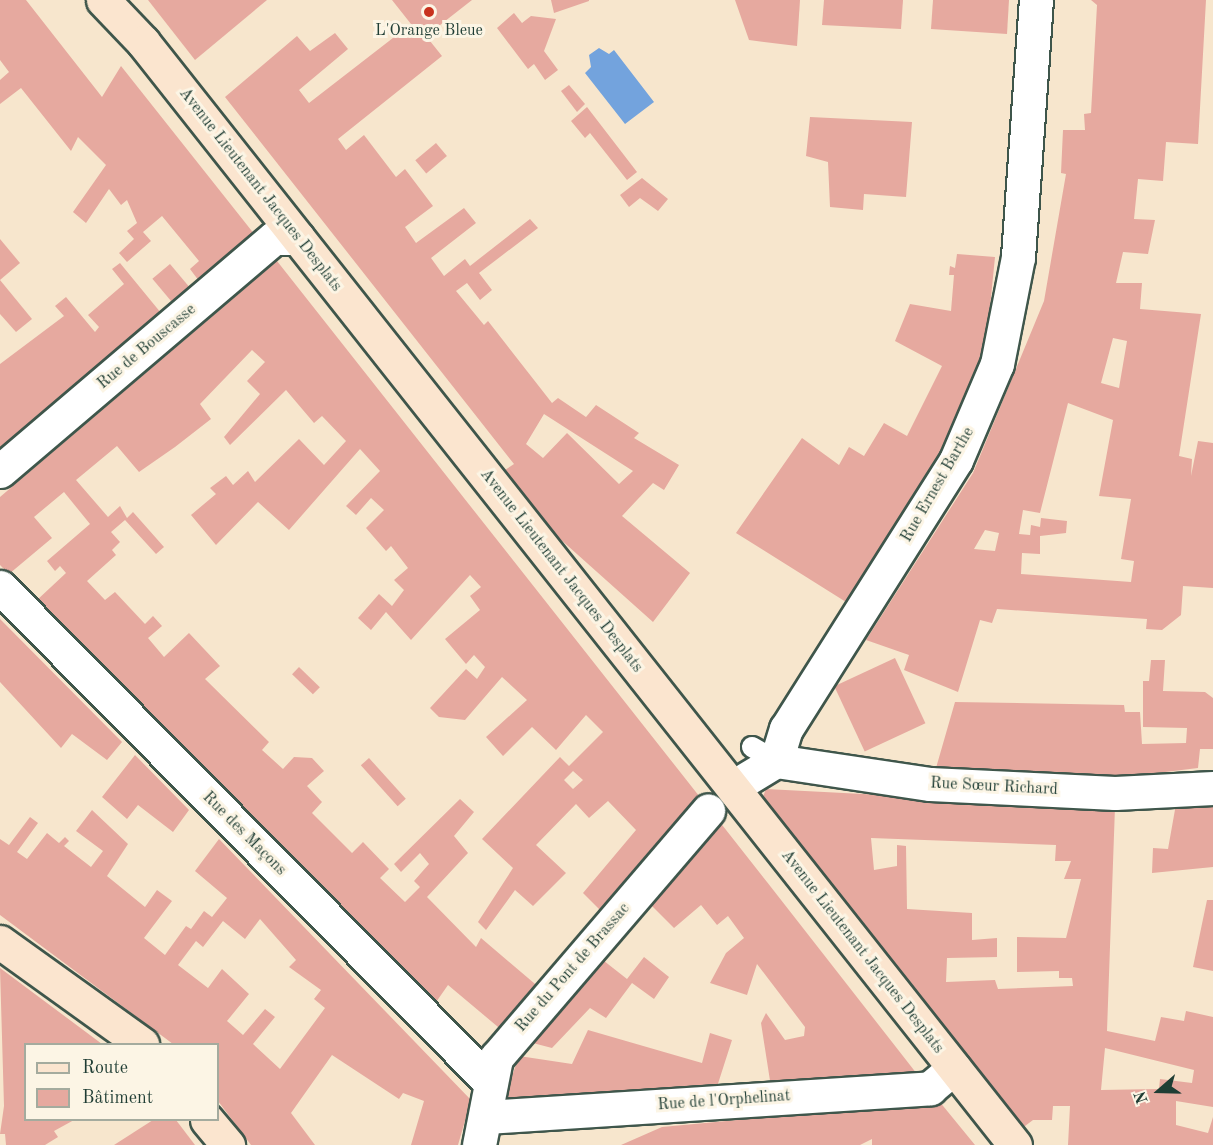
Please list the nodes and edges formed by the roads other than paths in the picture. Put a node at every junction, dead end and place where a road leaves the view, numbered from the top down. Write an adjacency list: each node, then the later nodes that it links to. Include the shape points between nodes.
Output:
1 (103, 0): 3 (main road, Avenue Lieutenant Jacques Desplats)
2 (1036, 0): 6 (street, Rue Ernest Barthe, via 1018,257 997,364 945,480 786,729)
3 (298, 238): 4 (street, Rue de Bouscasse, via 274,238); 12 (main road, Avenue Lieutenant Jacques Desplats)
4 (0, 471)
5 (0, 586): 13 (street, Rue des Maçons)
6 (764, 754): 7 (street); 8 (street, Rue Sœur Richard, via 930,784 1115,793)
7 (746, 779)
8 (1213, 788)
9 (708, 811): 13 (street, Rue du Pont de Brassac, via 496,1058)
10 (0, 942): 11 (main road)
11 (141, 1043)
12 (954, 1068): 15 (street, Rue de l'Orphelinat, via 930,1088); 17 (main road, Avenue Lieutenant Jacques Desplats)
13 (489, 1081): 15 (street, Rue du Pont de Brassac)
14 (209, 1121): 16 (main road)
15 (483, 1131)
16 (228, 1145)
17 (1015, 1145)

